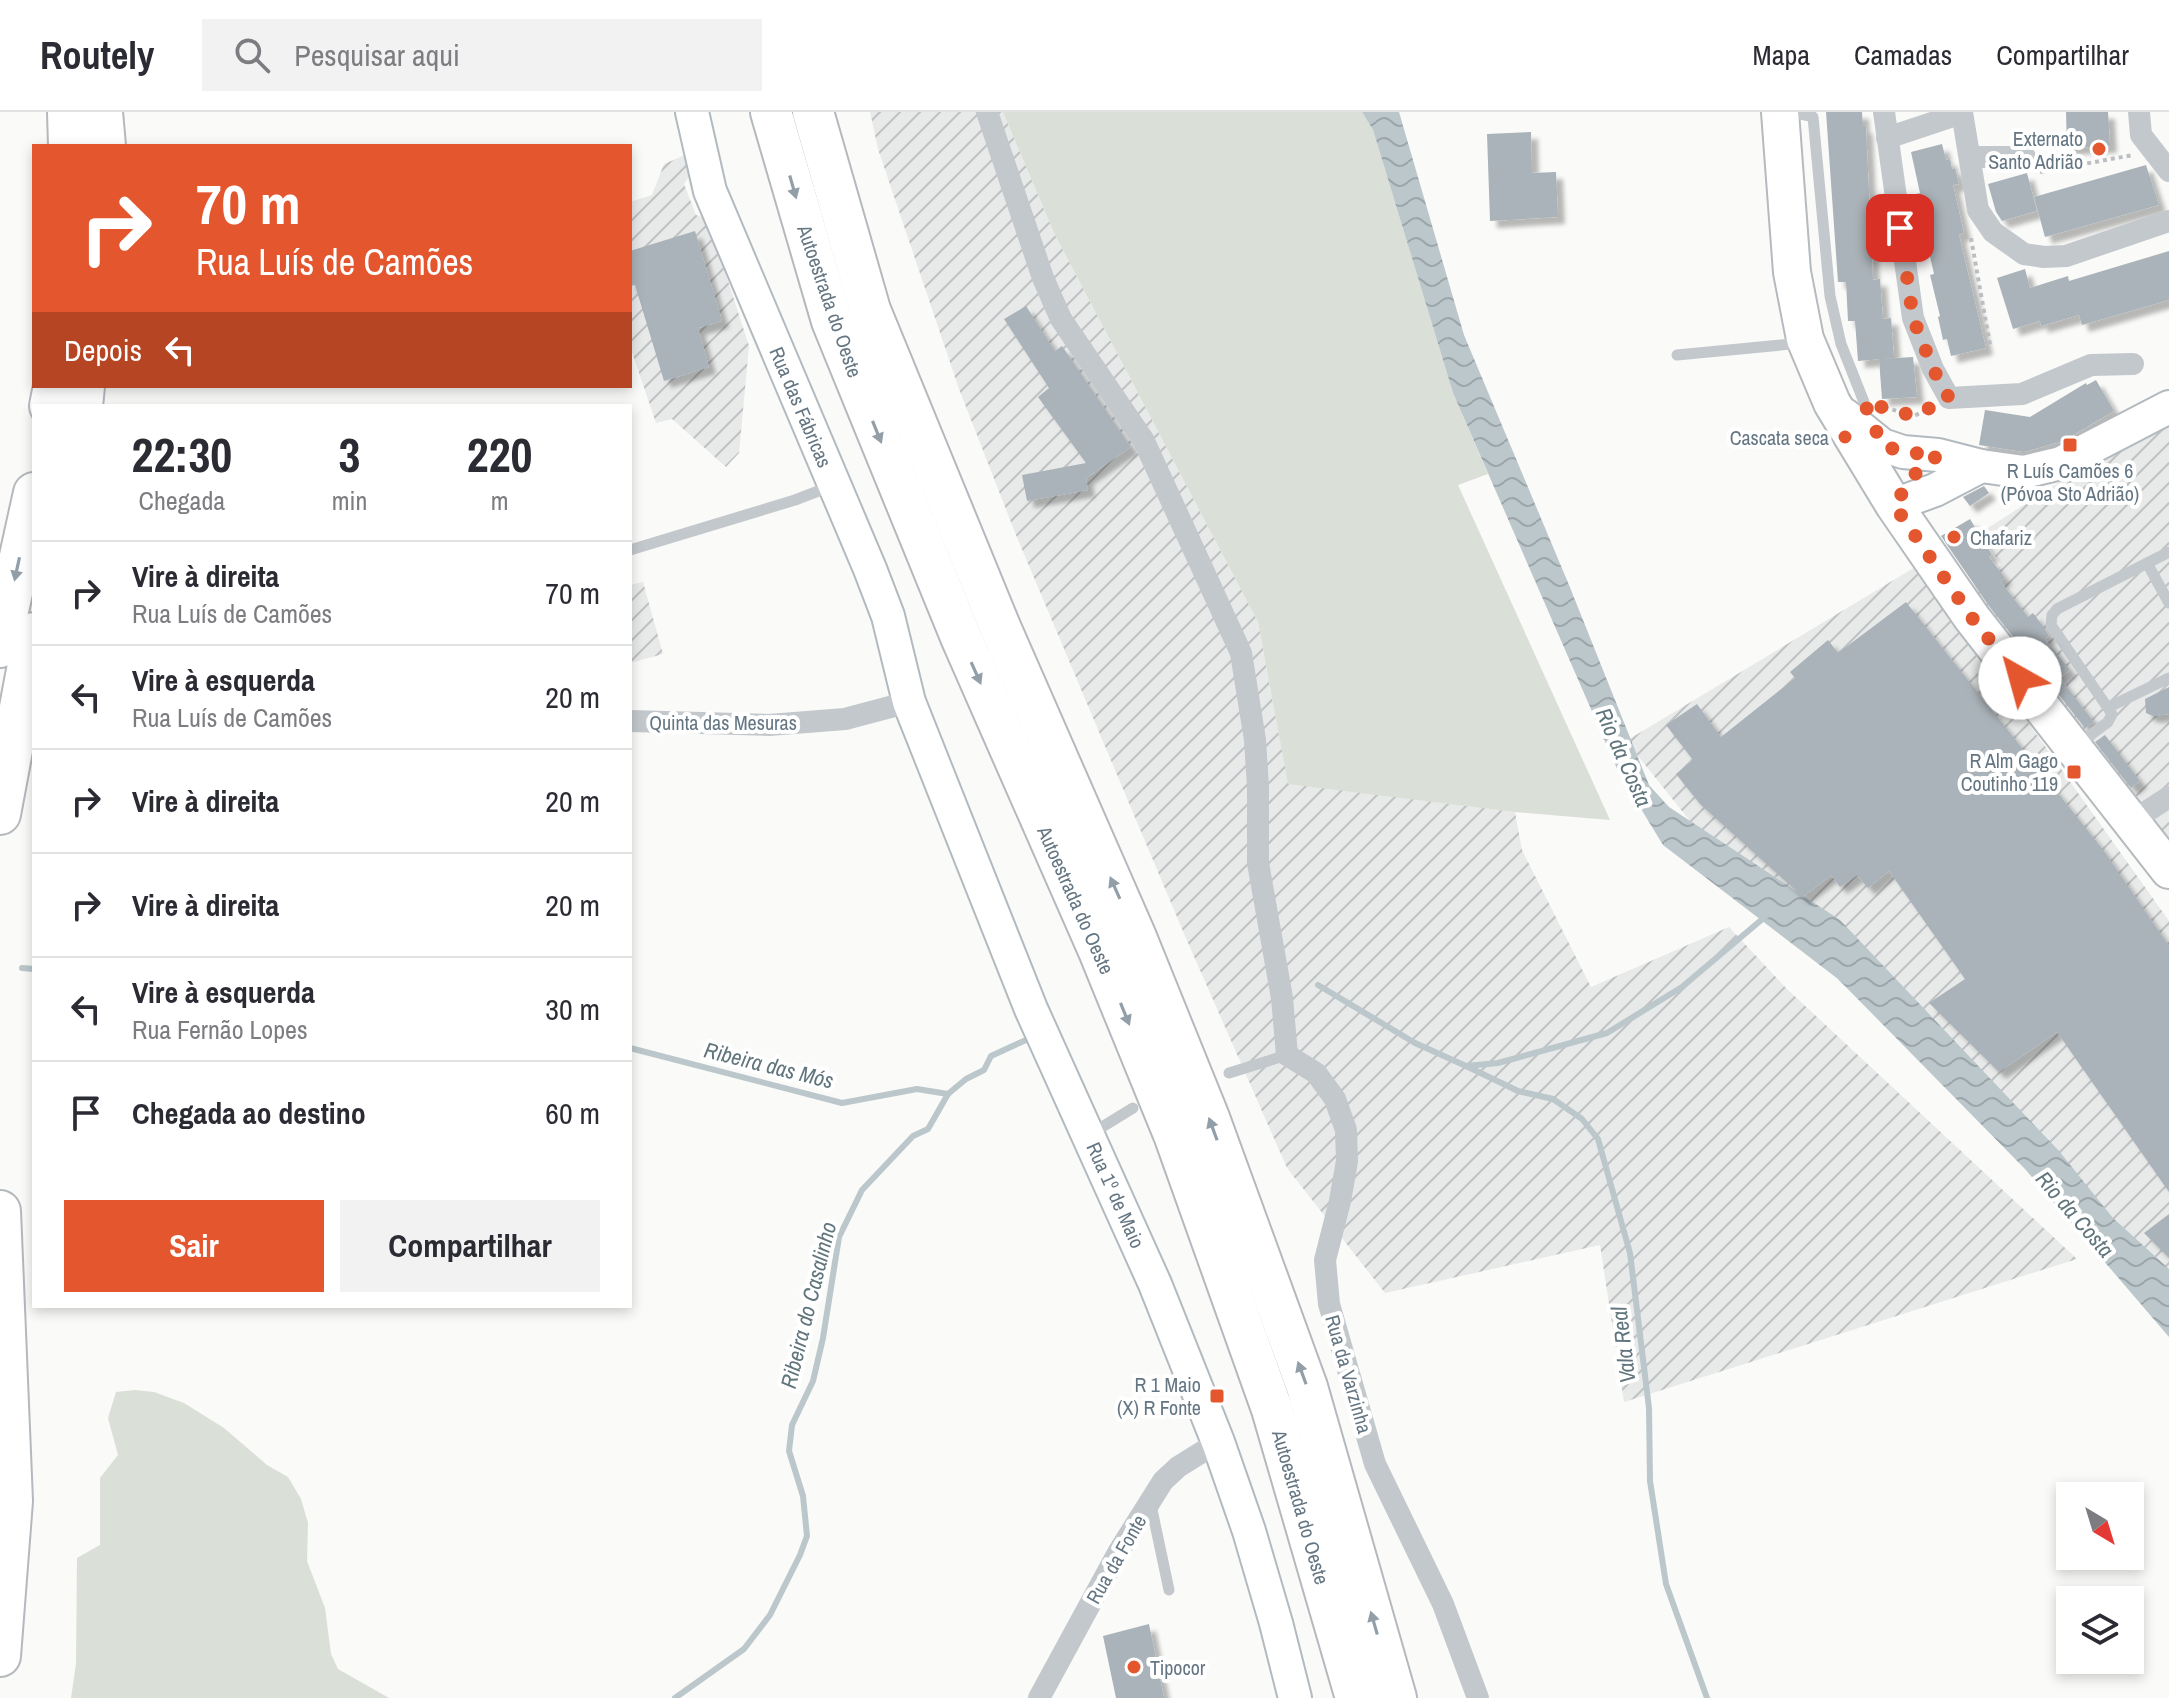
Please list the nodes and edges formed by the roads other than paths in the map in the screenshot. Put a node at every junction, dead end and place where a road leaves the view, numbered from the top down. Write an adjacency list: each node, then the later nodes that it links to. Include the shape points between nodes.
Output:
1 (68, 112): 13 (highway)
2 (102, 112): 14 (highway)
3 (692, 112): 26 (street, Rua das Fábricas, via 705,193)
4 (771, 112): 57 (highway, Autoestrada do Oeste, one-way to 57, via 832,321 1175,1137 1272,1409)
5 (813, 112): 58 (highway, Autoestrada do Oeste, one-way to 5, via 1307,1387 1209,1118 870,310)
6 (987, 112): 46 (street, via 1061,319 1144,441 1241,653 1255,740 1258,863)
7 (1780, 112): 19 (main road, via 1792,272)
8 (1791, 112): 22 (lane, via 1813,117 1830,296)
9 (1884, 112): 12 (street)
10 (2139, 112): 17 (street, via 2141,135)
11 (1962, 113): 12 (street); 15 (street)
12 (1887, 138): 21 (street, via 1913,318 1949,398 2022,394 2091,365)
13 (69, 144)
14 (105, 144)
15 (1970, 157): 16 (street); 18 (street, via 1978,210 1993,232 2024,254 2066,256)
16 (2031, 165)
17 (2169, 171)
18 (2169, 221)
19 (1806, 343): 20 (lane); 22 (main road)
20 (1677, 355)
21 (2133, 364)
22 (1848, 402): 24 (street, via 1882,445); 29 (main road)
23 (2169, 407): 25 (street, via 2061,463 2024,472)
24 (1938, 455): 25 (street); 29 (street, via 1916,473)
25 (1981, 466): 27 (street)
26 (834, 485): 31 (lane); 38 (street, Rua das Fábricas, via 888,616)
27 (1935, 490): 29 (street); 30 (street)
28 (32, 502): 36 (highway, one-way to 36)
29 (1894, 505): 30 (main road)
30 (1917, 536): 41 (main road, via 1972,618)
31 (632, 549)
32 (2169, 552): 33 (lane)
33 (2147, 563): 34 (lane); 39 (lane, via 2052,615 2051,625)
34 (2169, 603)
35 (32, 644): 43 (highway)
36 (0, 647)
37 (2169, 678): 39 (lane)
38 (909, 702): 40 (street, Quinta das Mesuras, via 845,719 769,725); 49 (street, Rua 1º de Maio, via 1031,1009)
39 (2109, 707): 41 (lane, via 2108,722)
40 (632, 721)
41 (2074, 747): 44 (main road)
42 (2169, 797): 44 (street)
43 (0, 814)
44 (2132, 821): 45 (main road)
45 (2169, 870)
46 (1287, 1055): 47 (lane); 59 (street, Rua da Varzinha, via 1316,1073 1335,1099 1346,1130 1347,1161 1325,1260 1329,1304 1375,1464 1443,1604)
47 (1229, 1073)
48 (1133, 1108): 49 (lane)
49 (1089, 1135): 51 (street, Rua 1º de Maio)
50 (0, 1211): 54 (highway, via 12,1501)
51 (1218, 1442): 52 (street, Rua da Fonte, via 1178,1467); 56 (street, Rua 1º de Maio, via 1249,1531)
52 (1150, 1500): 53 (lane); 55 (street, Rua da Fonte)
53 (1169, 1590)
54 (0, 1656)
55 (1039, 1698)
56 (1295, 1698)
57 (1356, 1698)
58 (1396, 1698)
59 (1478, 1698)

